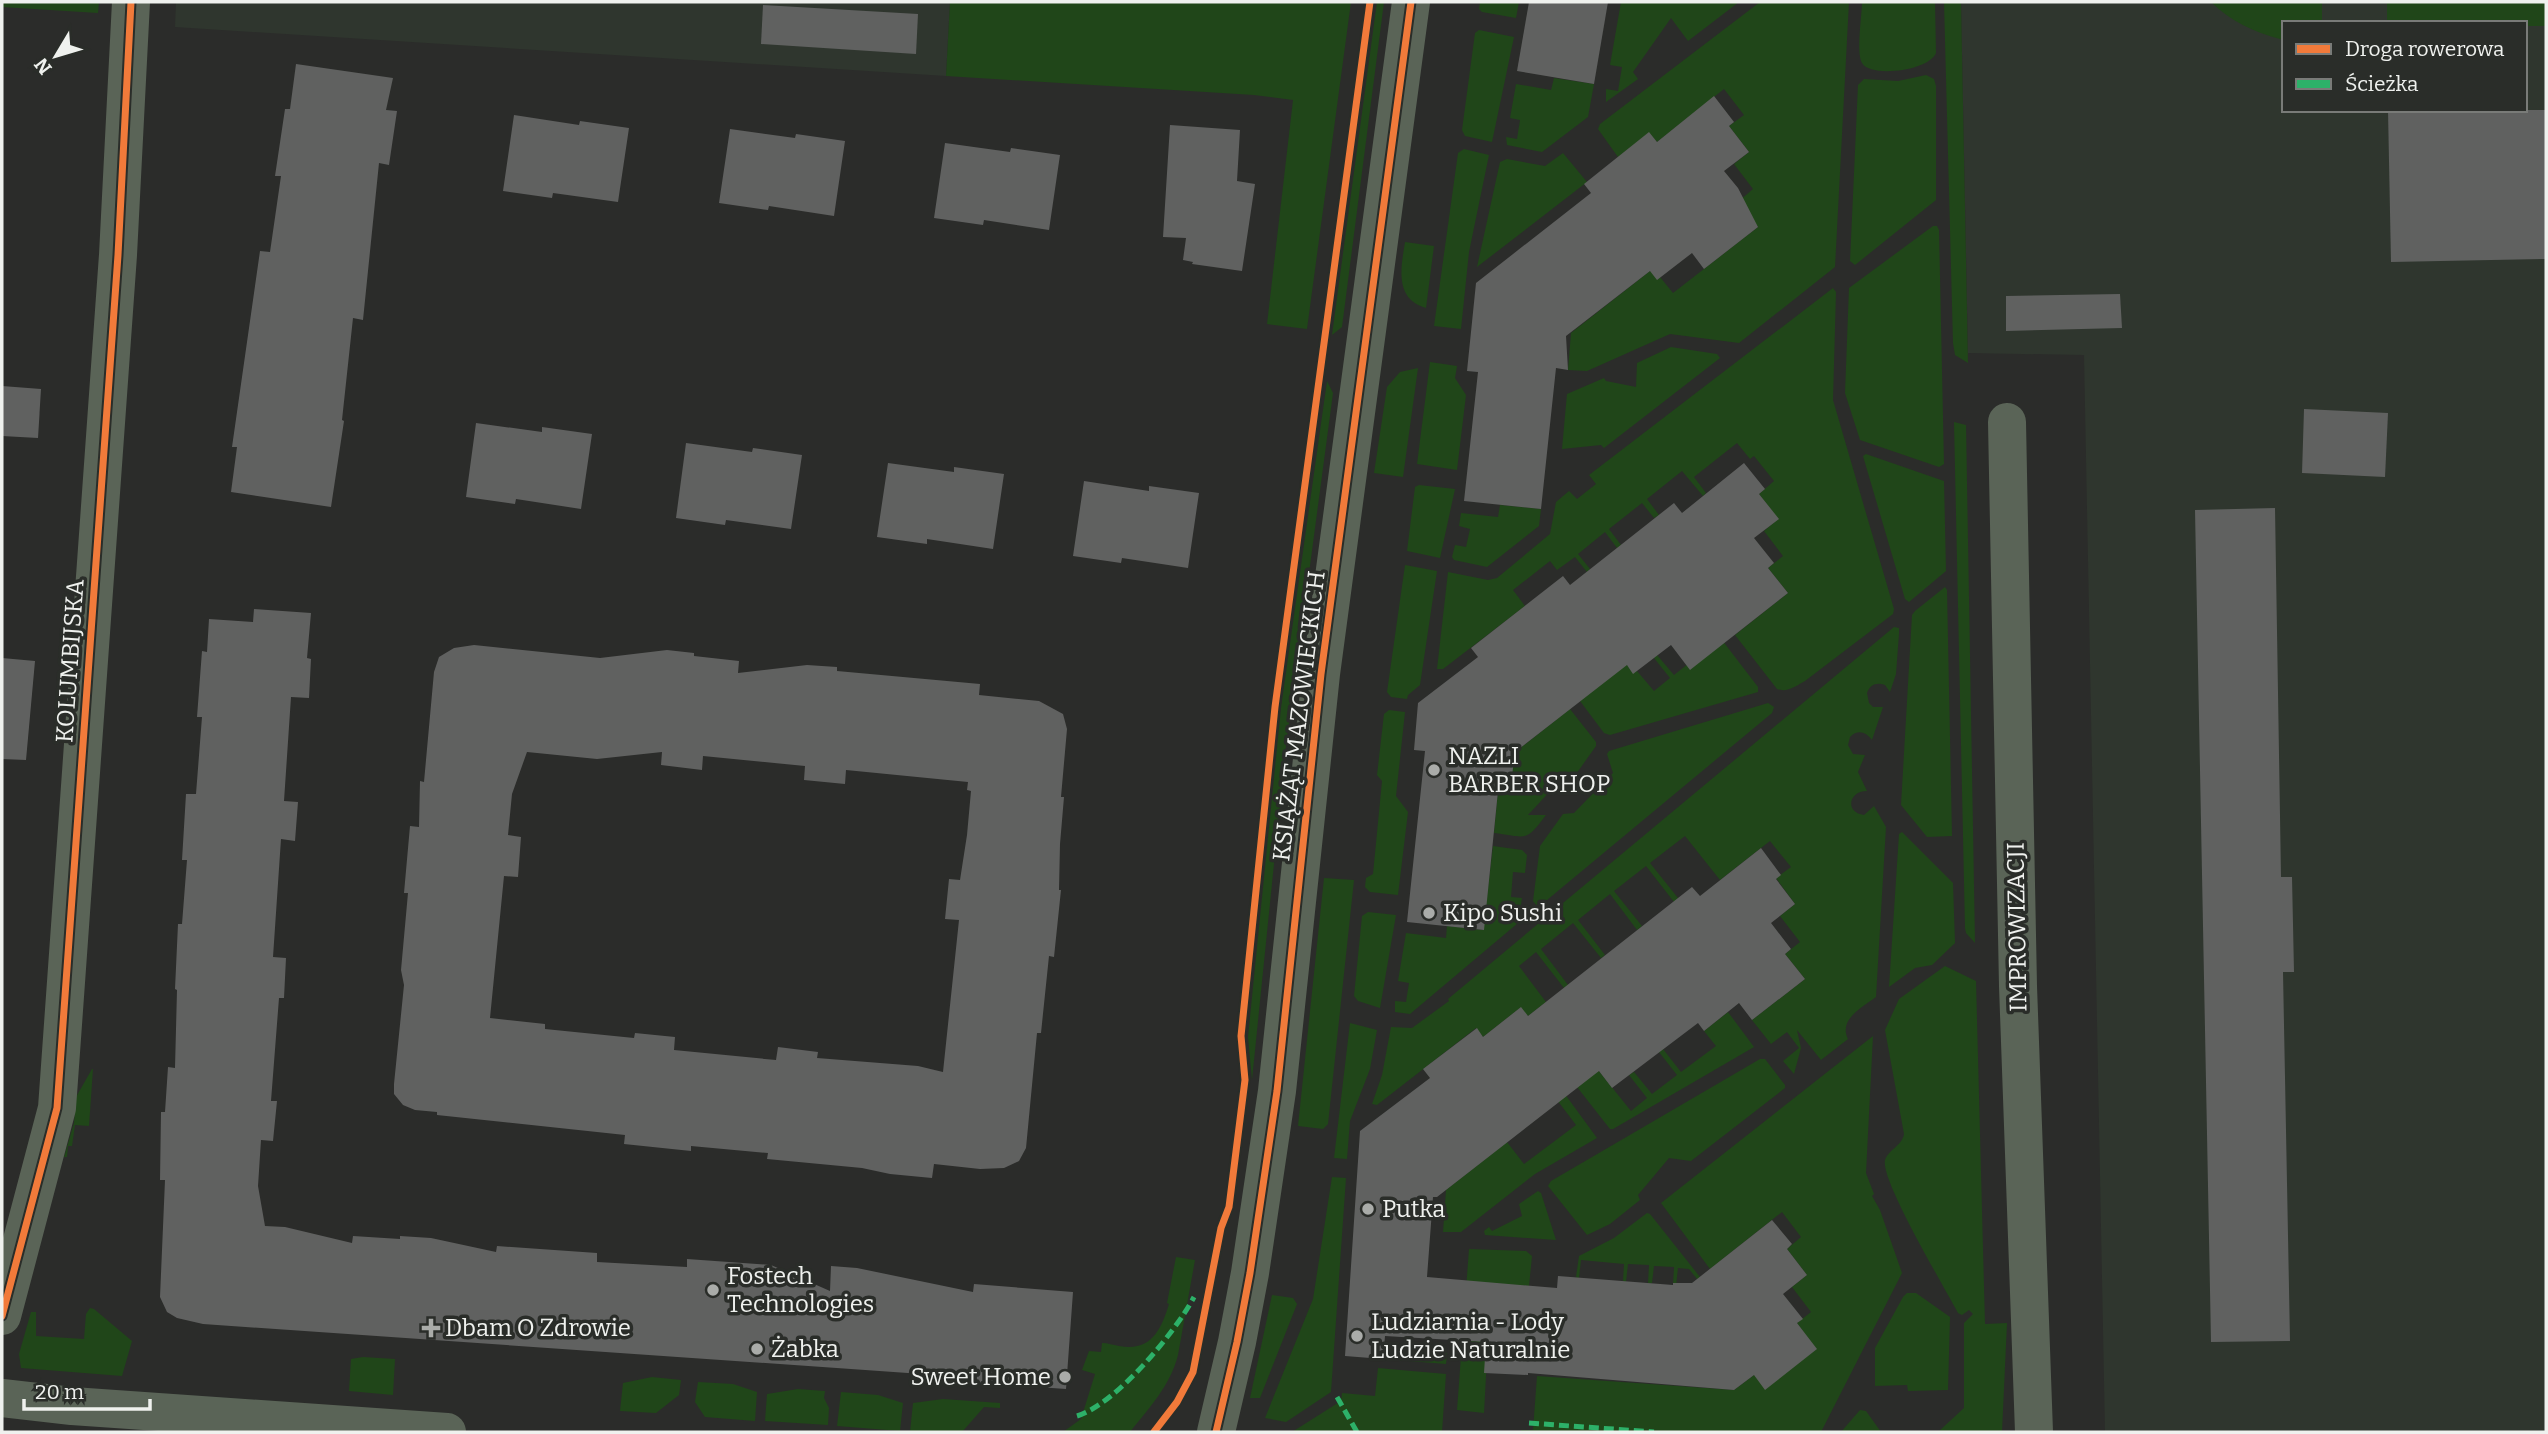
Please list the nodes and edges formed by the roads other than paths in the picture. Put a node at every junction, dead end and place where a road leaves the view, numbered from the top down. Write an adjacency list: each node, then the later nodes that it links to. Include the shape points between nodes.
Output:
1 (131, 2): 4 (street, KOLUMBIJSKA, via 118,255 57,1108)
2 (1411, 2): 7 (street, KSIĄŻĄT MAZOWIECKICH, via 1321,674 1277,1091 1250,1273)
3 (2007, 422): 8 (street, IMPROWIZACJI, via 2018,986)
4 (2, 1316)
5 (2, 1398): 6 (street)
6 (447, 1432)
7 (1216, 1432)
8 (2034, 1432)

